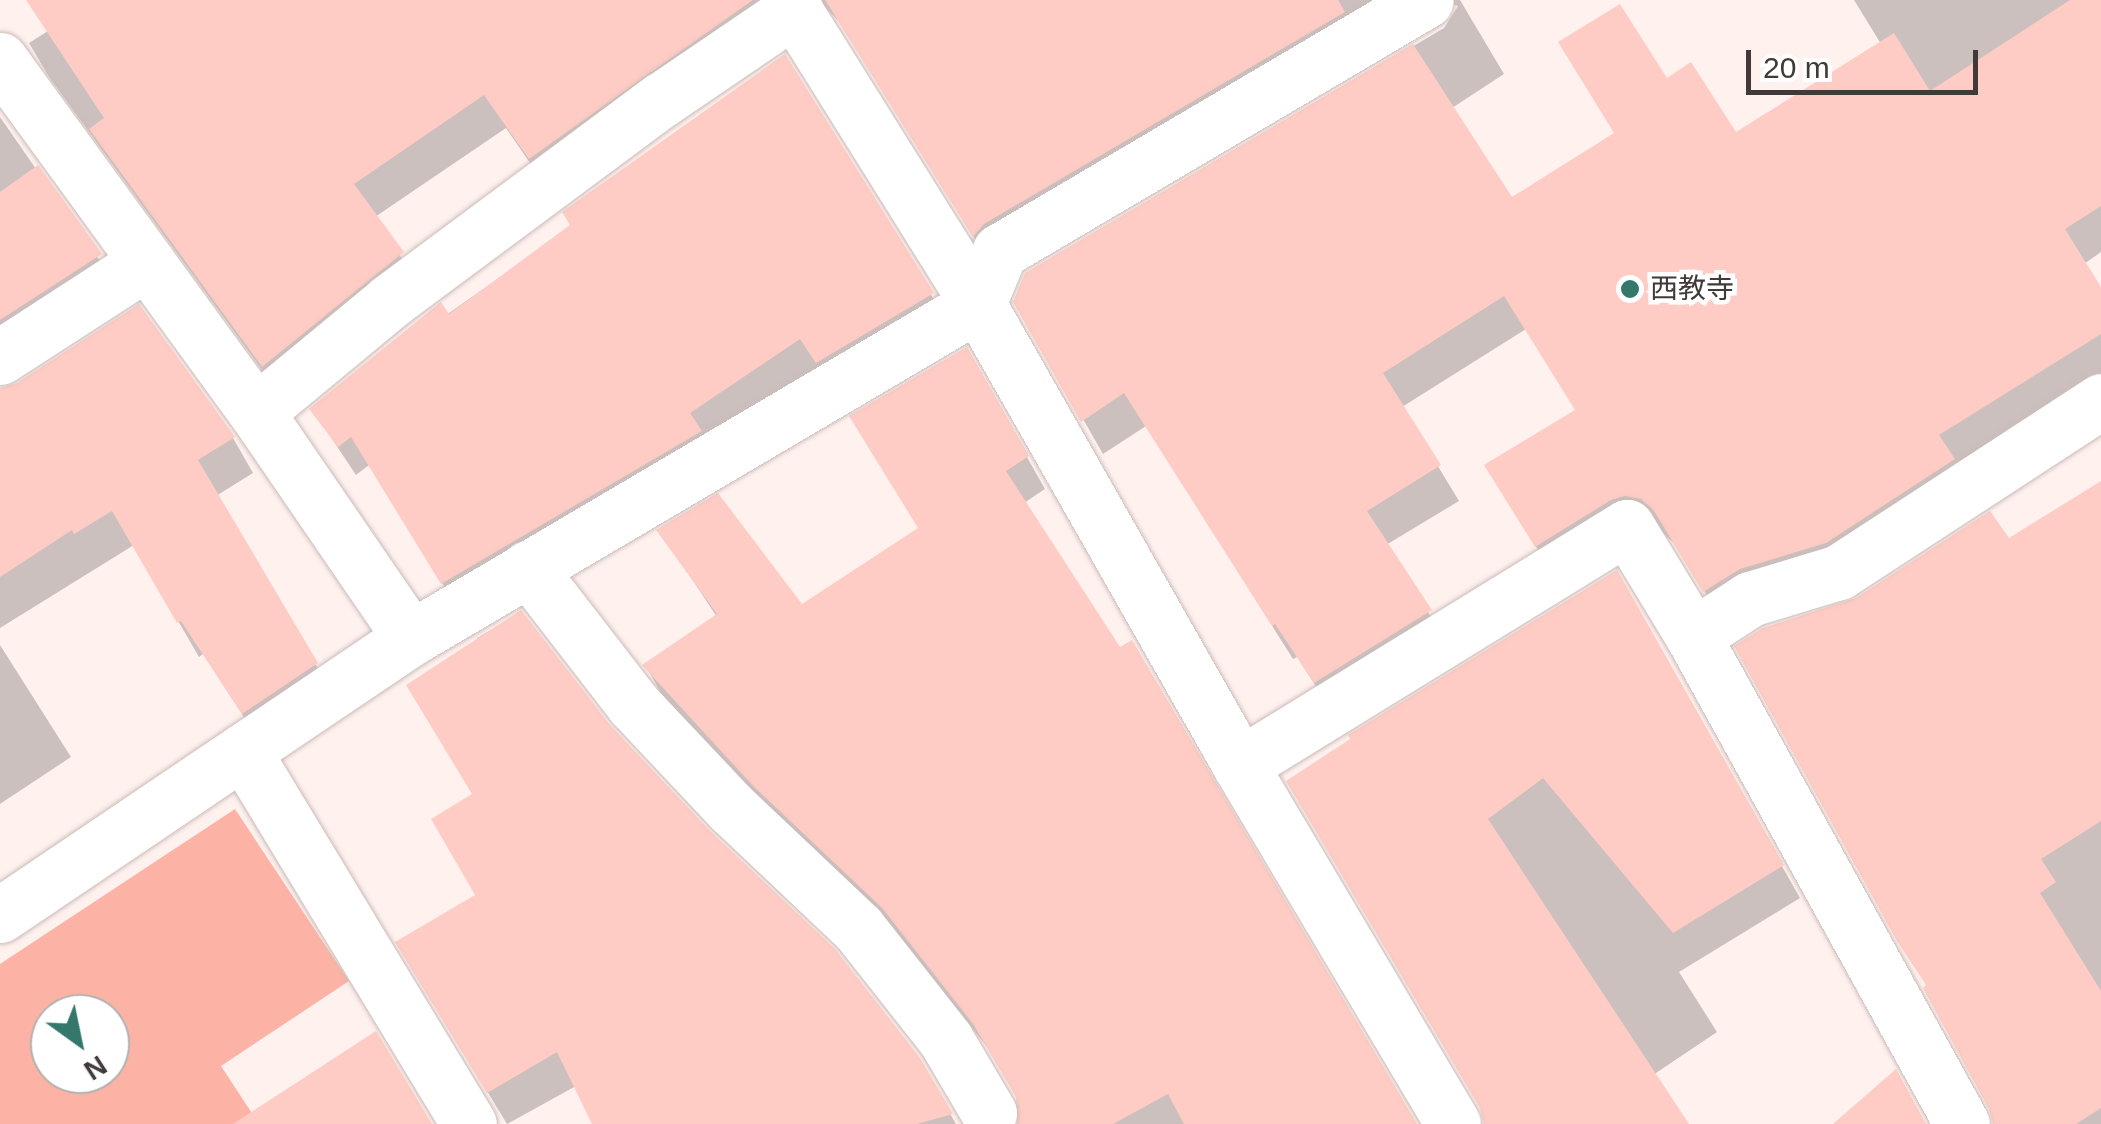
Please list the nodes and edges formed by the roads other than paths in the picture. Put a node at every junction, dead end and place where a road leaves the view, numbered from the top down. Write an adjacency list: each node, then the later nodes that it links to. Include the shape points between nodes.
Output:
1 (1426, 0): 5 (street, via 1000,251)
2 (791, 4): 5 (street); 8 (street, via 406,289)
3 (0, 60): 4 (street)
4 (146, 262): 6 (street); 8 (street)
5 (978, 304): 9 (street); 13 (street)
6 (0, 357)
7 (2101, 401): 10 (street, via 1840,572 1750,600)
8 (256, 412): 11 (street)
9 (528, 568): 11 (street); 15 (street, via 633,704 858,928 946,1040)
10 (1693, 636): 13 (street, via 1626,528); 18 (street)
11 (411, 638): 12 (street)
12 (243, 751): 14 (street); 16 (street)
13 (1240, 765): 17 (street)
14 (0, 915)
15 (981, 1120)
16 (469, 1124)
17 (1452, 1124)
18 (1962, 1124)

